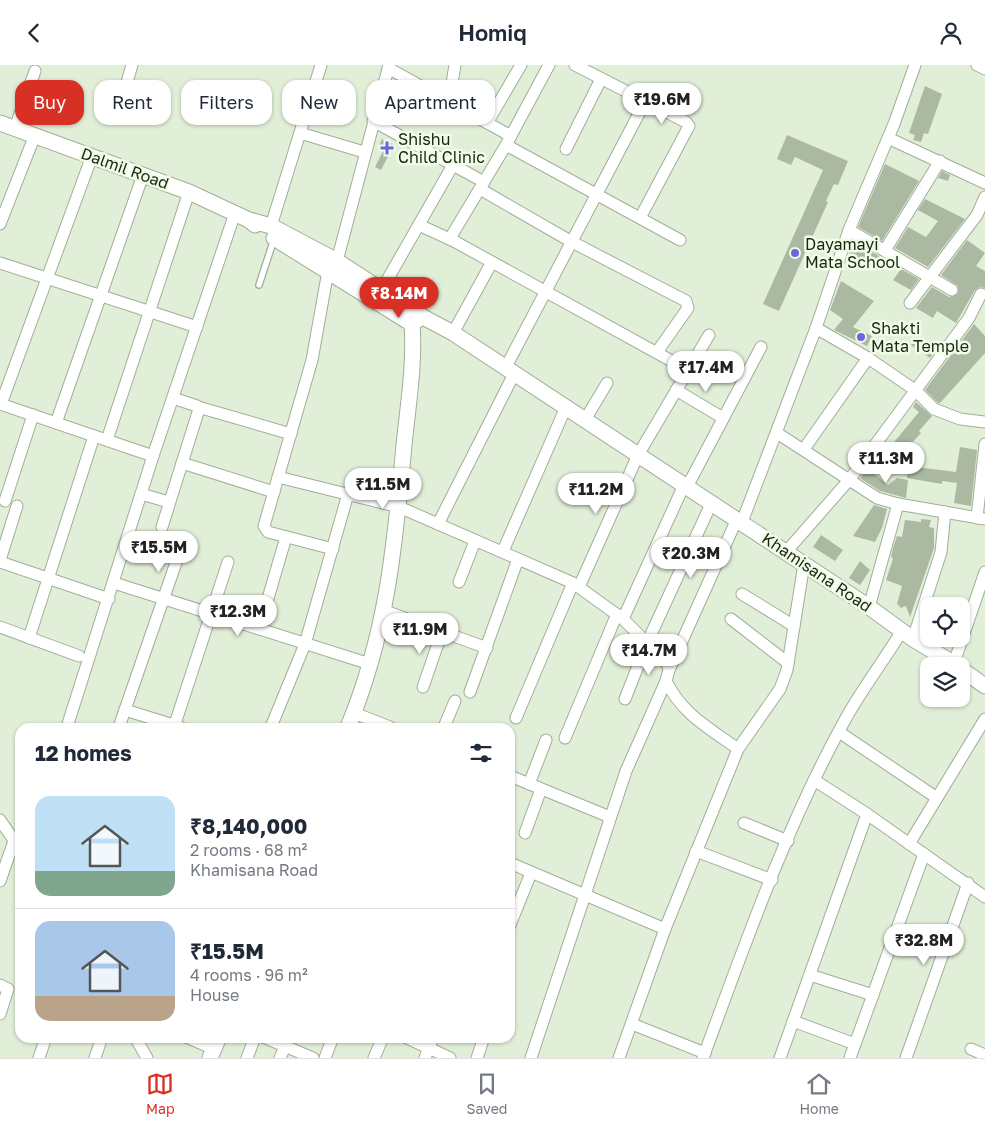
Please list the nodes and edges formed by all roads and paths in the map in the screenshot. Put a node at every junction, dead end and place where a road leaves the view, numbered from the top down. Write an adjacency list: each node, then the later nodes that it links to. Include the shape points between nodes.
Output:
1 (132, 65): 13 (street)
2 (321, 65): 24 (street)
3 (455, 65): 16 (street)
4 (521, 65): 18 (street)
5 (549, 65): 27 (street)
6 (575, 65): 12 (street)
7 (915, 65): 26 (street)
8 (978, 65): 10 (street)
9 (388, 67): 14 (street); 15 (street)
10 (985, 69)
11 (35, 71): 23 (street)
12 (600, 79): 17 (street); 28 (street)
13 (128, 80)
14 (384, 80)
15 (411, 80)
16 (453, 80)
17 (645, 103): 37 (street); 40 (street, via 689,125)
18 (495, 109)
19 (0, 123): 23 (street, Dalmil Road)
20 (372, 125): 29 (street)
21 (380, 125): 32 (street)
22 (489, 125): 27 (street)
23 (16, 128): 25 (street, Dalmil Road)
24 (300, 133): 29 (street); 44 (street)
25 (35, 135): 30 (street, Dalmil Road); 41 (street)
26 (888, 138): 31 (street); 43 (street)
27 (508, 140): 35 (street); 37 (street)
28 (566, 149)
29 (364, 152): 51 (street)
30 (92, 156): 33 (street, Dalmil Road); 53 (street)
31 (940, 161): 34 (street); 48 (street)
32 (453, 165): 35 (street); 42 (street)
33 (143, 175): 36 (street, Dalmil Road); 59 (street)
34 (985, 183)
35 (482, 186): 46 (street, via 452,235); 47 (street)
36 (189, 192): 39 (street, Dalmil Road); 61 (street)
37 (597, 195): 40 (street); 47 (street)
38 (985, 197): 52 (street, via 977,215)
39 (242, 217): 44 (street, Dalmil Road); 63 (street)
40 (640, 218): 45 (street)
41 (0, 223)
42 (419, 225): 46 (street); 55 (street)
43 (849, 230): 48 (street); 64 (street)
44 (272, 232): 51 (street, Dalmil Road); 54 (lane)
45 (680, 240)
46 (456, 242): 49 (street)
47 (572, 242): 57 (street); 68 (street, via 688,303 688,308)
48 (885, 250): 52 (street)
49 (492, 262): 57 (street); 65 (street)
50 (0, 263): 53 (street)
51 (332, 266): 55 (street); 62 (street); 85 (street, via 312,360)
52 (931, 277): 56 (street); 60 (street)
53 (46, 279): 59 (street); 76 (street)
54 (259, 285)
55 (382, 289): 62 (street)
56 (952, 289)
57 (545, 293): 68 (street); 70 (street)
58 (982, 294): 74 (street, via 969,318)
59 (100, 295): 61 (street); 83 (street)
60 (910, 303)
61 (150, 311): 63 (street); 87 (street)
62 (417, 321): 65 (street, Khamisana Road); 104 (street)
63 (197, 327): 75 (street)
64 (816, 328): 69 (street); 84 (street)
65 (454, 333): 70 (street, Khamisana Road)
66 (709, 335): 71 (street)
67 (761, 347): 80 (street)
68 (657, 353): 71 (street)
69 (868, 358): 74 (street); 89 (street)
70 (510, 369): 78 (street, Khamisana Road); 108 (street)
71 (688, 370): 73 (street)
72 (607, 383): 81 (street)
73 (676, 390): 80 (street); 90 (street)
74 (915, 390): 82 (street, via 934,409 944,414); 94 (street)
75 (173, 398): 77 (street); 91 (street)
76 (0, 404): 79 (street)
77 (198, 407): 85 (street); 92 (street)
78 (566, 407): 81 (street, Khamisana Road); 113 (street)
79 (33, 415): 83 (street); 99 (street)
80 (723, 418): 95 (street)
81 (585, 420): 90 (street, Khamisana Road)
82 (985, 422)
83 (56, 423): 86 (street)
84 (777, 433): 89 (street); 107 (street)
85 (291, 434): 93 (street)
86 (94, 436): 87 (street); 121 (street)
87 (107, 440): 91 (street)
88 (985, 443): 106 (street)
89 (804, 449): 94 (street)
90 (638, 455): 95 (street, Khamisana Road); 124 (street)
91 (153, 456): 97 (street)
92 (182, 463): 96 (street); 100 (street)
93 (278, 477): 96 (street); 98 (street)
94 (849, 480): 102 (street, via 877,498); 114 (street)
95 (685, 486): 101 (street, Khamisana Road); 131 (street)
96 (274, 492): 110 (street, via 264,529)
97 (141, 494): 100 (street); 123 (street)
98 (348, 495): 104 (street); 112 (street)
99 (5, 501)
100 (169, 502): 109 (street)
101 (711, 504): 107 (street, Khamisana Road); 139 (street)
102 (898, 504): 105 (street); 128 (street)
103 (16, 506): 117 (street)
104 (399, 507): 108 (street); 129 (street)
105 (945, 512): 106 (street); 137 (street, via 941,552)
106 (981, 518)
107 (739, 521): 114 (street, Khamisana Road); 147 (street)
108 (438, 524): 111 (street)
109 (162, 527)
110 (286, 537): 112 (street); 135 (street)
111 (475, 541): 113 (street); 122 (street)
112 (333, 549): 140 (street)
113 (503, 551): 116 (street)
114 (786, 552): 119 (street, Khamisana Road)
115 (179, 555): 127 (street)
116 (518, 559): 124 (street); 141 (street)
117 (0, 561): 121 (street)
118 (228, 562): 130 (street)
119 (804, 564): 128 (street, Khamisana Road); 134 (street)
120 (985, 572): 144 (street)
121 (50, 579): 126 (street); 138 (street)
122 (459, 582)
123 (114, 583): 126 (street); 127 (street)
124 (576, 585): 131 (street); 156 (street)
125 (742, 594): 134 (street)
126 (109, 599): 158 (street)
127 (164, 599): 130 (street); 154 (street)
128 (869, 607): 137 (street, Khamisana Road)
129 (385, 611): 136 (street); 146 (street)
130 (212, 614): 135 (street); 161 (street)
131 (620, 617): 139 (street); 167 (street)
132 (731, 619): 145 (street)
133 (0, 627): 138 (street)
134 (794, 627): 145 (street)
135 (259, 629): 140 (street)
136 (442, 632): 141 (street); 150 (street)
137 (908, 635): 143 (street, Khamisana Road); 166 (street)
138 (29, 638): 142 (street)
139 (648, 643): 147 (street, via 666,663); 152 (street)
140 (305, 644): 146 (street); 162 (street)
141 (487, 648): 151 (street)
142 (79, 656)
143 (943, 657)
144 (961, 657)
145 (788, 663): 169 (street, via 780,689)
146 (370, 664): 155 (street)
147 (668, 675): 169 (street, via 684,709); 176 (street, via 631,758)
148 (970, 675): 149 (street, Khamisana Road)
149 (985, 686)
150 (423, 687)
151 (470, 692)
152 (625, 699)
153 (455, 701): 165 (street)
154 (125, 711): 159 (street); 160 (street)
155 (354, 713): 163 (street); 164 (street)
156 (516, 718)
157 (985, 719): 174 (street)
158 (68, 723)
159 (120, 723)
160 (163, 723)
161 (177, 723)
162 (273, 723)
163 (350, 723)
164 (380, 723)
165 (446, 723)
166 (839, 732): 171 (street); 174 (street)
167 (565, 738)
168 (546, 739): 172 (street)
169 (738, 749): 184 (street)
170 (515, 778): 172 (street)
171 (814, 780): 175 (street); 180 (street)
172 (529, 784): 173 (street)
173 (541, 789): 176 (street); 179 (street)
174 (937, 798): 182 (street)
175 (867, 814): 182 (street); 195 (street)
176 (610, 817): 191 (street)
177 (1, 823): 181 (street)
178 (744, 823): 180 (street)
179 (525, 833)
180 (788, 841): 188 (street)
181 (15, 842)
182 (909, 844): 185 (street)
183 (15, 849): 189 (street)
184 (696, 851): 188 (street); 194 (street)
185 (924, 854): 190 (street); 197 (street)
186 (515, 865): 187 (street)
187 (531, 873): 191 (street); 193 (street)
188 (772, 880): 216 (street)
189 (0, 881)
190 (968, 883): 192 (street); 232 (street)
191 (586, 895): 194 (street); 228 (street)
192 (985, 897)
193 (515, 913)
194 (665, 929): 200 (street)
195 (810, 975): 197 (street); 199 (street)
196 (0, 985): 198 (street, via 8,989)
197 (873, 995): 212 (street)
198 (0, 1014)
199 (793, 1021): 212 (street); 230 (street)
200 (632, 1025): 216 (street); 229 (street)
201 (44, 1043): 218 (street)
202 (100, 1043): 219 (street)
203 (140, 1043): 220 (street)
204 (201, 1043): 213 (street)
205 (253, 1043): 221 (street)
206 (287, 1043): 222 (street)
207 (289, 1043): 223 (street)
208 (330, 1043): 224 (street)
209 (380, 1043): 225 (street)
210 (413, 1043): 215 (street)
211 (482, 1043): 227 (street)
212 (855, 1044): 231 (street)
213 (214, 1048)
214 (971, 1049): 217 (street)
215 (427, 1054): 226 (street)
216 (704, 1055)
217 (985, 1055)
218 (39, 1058)
219 (95, 1058)
220 (147, 1058)
221 (247, 1058)
222 (280, 1058)
223 (313, 1058)
224 (324, 1058)
225 (374, 1058)
226 (450, 1058)
227 (477, 1058)
228 (531, 1058)
229 (619, 1058)
230 (780, 1058)
231 (850, 1058)
232 (906, 1058)

